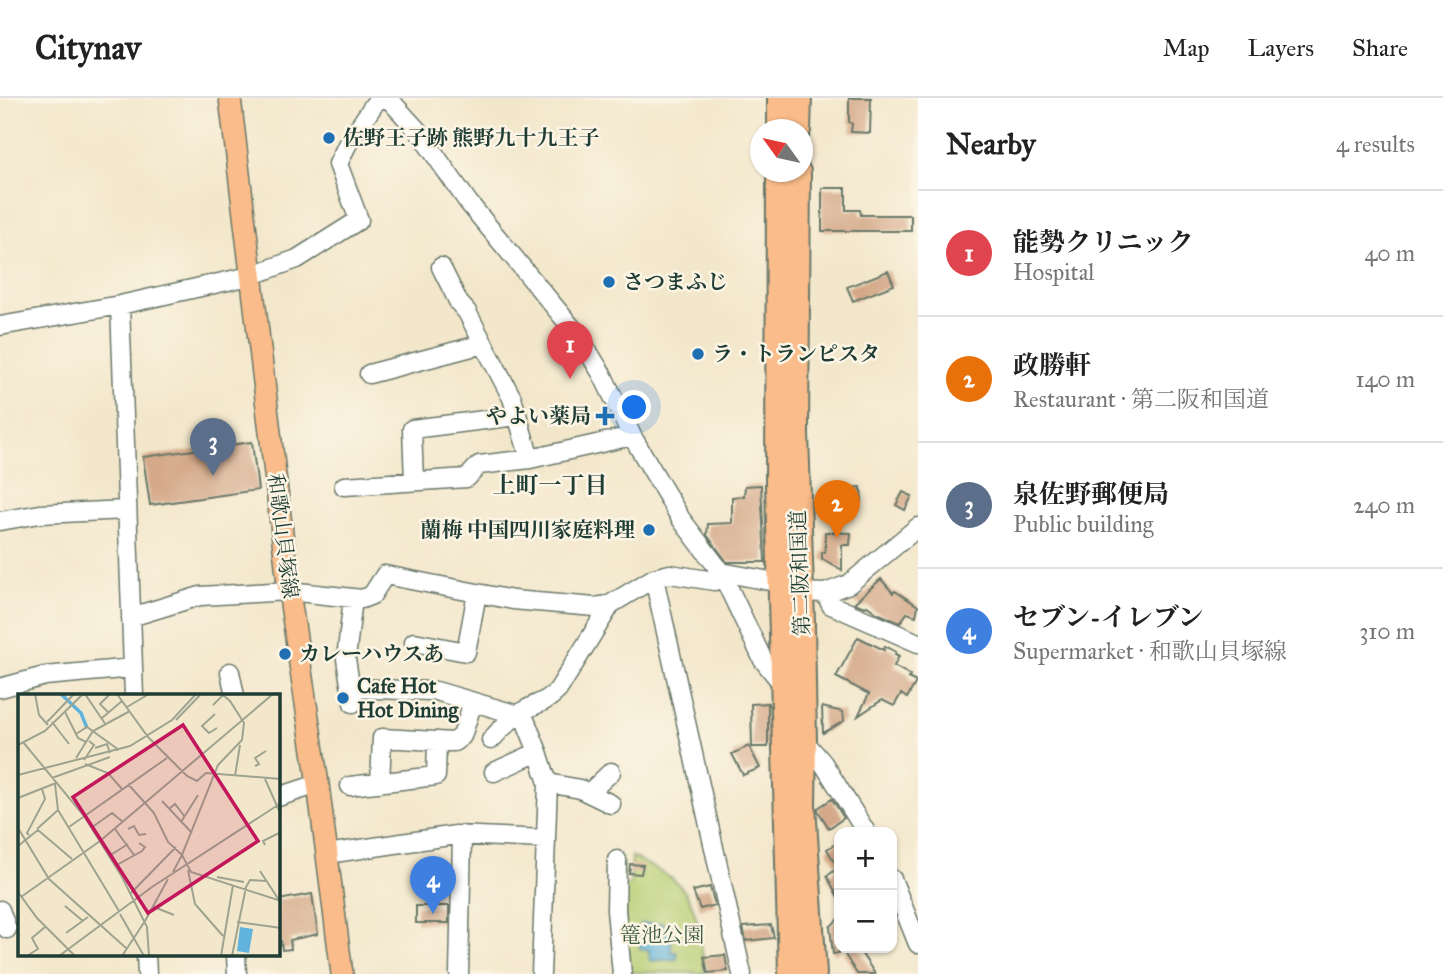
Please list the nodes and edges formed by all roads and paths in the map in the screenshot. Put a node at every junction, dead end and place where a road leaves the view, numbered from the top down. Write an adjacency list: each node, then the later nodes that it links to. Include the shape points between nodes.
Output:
1 (229, 98): 11 (main road, 和歌山貝塚線)
2 (380, 98): 11 (street, via 338,164 359,220 297,259)
3 (388, 98): 17 (street, via 577,334)
4 (780, 98): 6 (highway)
5 (799, 98): 7 (highway)
6 (780, 119)
7 (798, 119)
8 (779, 182): 26 (highway, 第二阪和国道, via 778,444)
9 (798, 182): 26 (highway, 第二阪和国道)
10 (441, 267): 14 (street)
11 (250, 276): 12 (street); 27 (main road, 和歌山貝塚線)
12 (120, 304): 13 (street); 21 (street)
13 (0, 327)
14 (483, 344): 15 (street); 16 (street, via 512,397)
15 (369, 374)
16 (517, 416): 18 (street); 19 (street, via 412,429)
17 (632, 436): 18 (street); 24 (street, via 681,519)
18 (530, 459): 19 (street, via 479,465 467,478)
19 (414, 481): 20 (street)
20 (344, 486)
21 (127, 510): 22 (street, via 40,514); 32 (street)
22 (0, 521)
23 (918, 527): 29 (street, via 849,584)
24 (721, 572): 25 (street, via 714,582 670,574); 26 (street); 37 (street, via 763,660)
25 (654, 578): 31 (street); 74 (street)
26 (790, 587): 29 (street); 37 (highway, 第二阪和国道); 45 (highway, 第二阪和国道)
27 (289, 591): 30 (street); 32 (street, via 200,596); 51 (main road, 和歌山貝塚線)
28 (477, 593): 30 (street, via 385,575 372,595); 31 (street, via 595,607); 33 (street, via 466,652)
29 (825, 593): 34 (street, via 831,605)
30 (353, 598): 41 (street, via 346,659 352,696 432,691)
31 (611, 604): 42 (street, via 558,690)
32 (131, 617): 35 (street)
33 (414, 642)
34 (918, 643)
35 (132, 667): 38 (street, via 45,676); 39 (street)
36 (230, 672): 40 (street)
37 (783, 685): 75 (highway, 第二阪和国道)
38 (0, 688)
39 (134, 694)
40 (235, 694)
41 (473, 702): 42 (street); 44 (street, via 461,736 454,742)
42 (518, 715): 43 (street); 46 (street, via 526,722)
43 (491, 740)
44 (438, 741): 49 (street, via 436,776); 49 (street, via 382,738)
45 (804, 741): 56 (street); 76 (highway, 第二阪和国道, via 803,805)
46 (538, 752): 47 (street); 50 (street)
47 (494, 772)
48 (611, 772): 53 (street)
49 (380, 783): 52 (street)
50 (548, 783): 53 (street); 58 (street)
51 (318, 784): 54 (street); 59 (main road, 和歌山貝塚線)
52 (350, 786)
53 (589, 793): 55 (street)
54 (280, 796)
55 (611, 804)
56 (863, 827)
57 (462, 835): 58 (street); 59 (street); 71 (street)
58 (545, 839): 72 (street)
59 (327, 854): 70 (main road, 和歌山貝塚線)
60 (617, 860): 73 (street)
61 (897, 888): 63 (street)
62 (0, 910): 64 (street)
63 (913, 916): 65 (street)
64 (9, 929)
65 (918, 944)
66 (146, 956): 68 (street)
67 (236, 956): 69 (street)
68 (147, 974)
69 (237, 974)
70 (342, 974)
71 (459, 974)
72 (541, 974)
73 (622, 974)
74 (742, 974)
75 (791, 974)
76 (814, 974)

